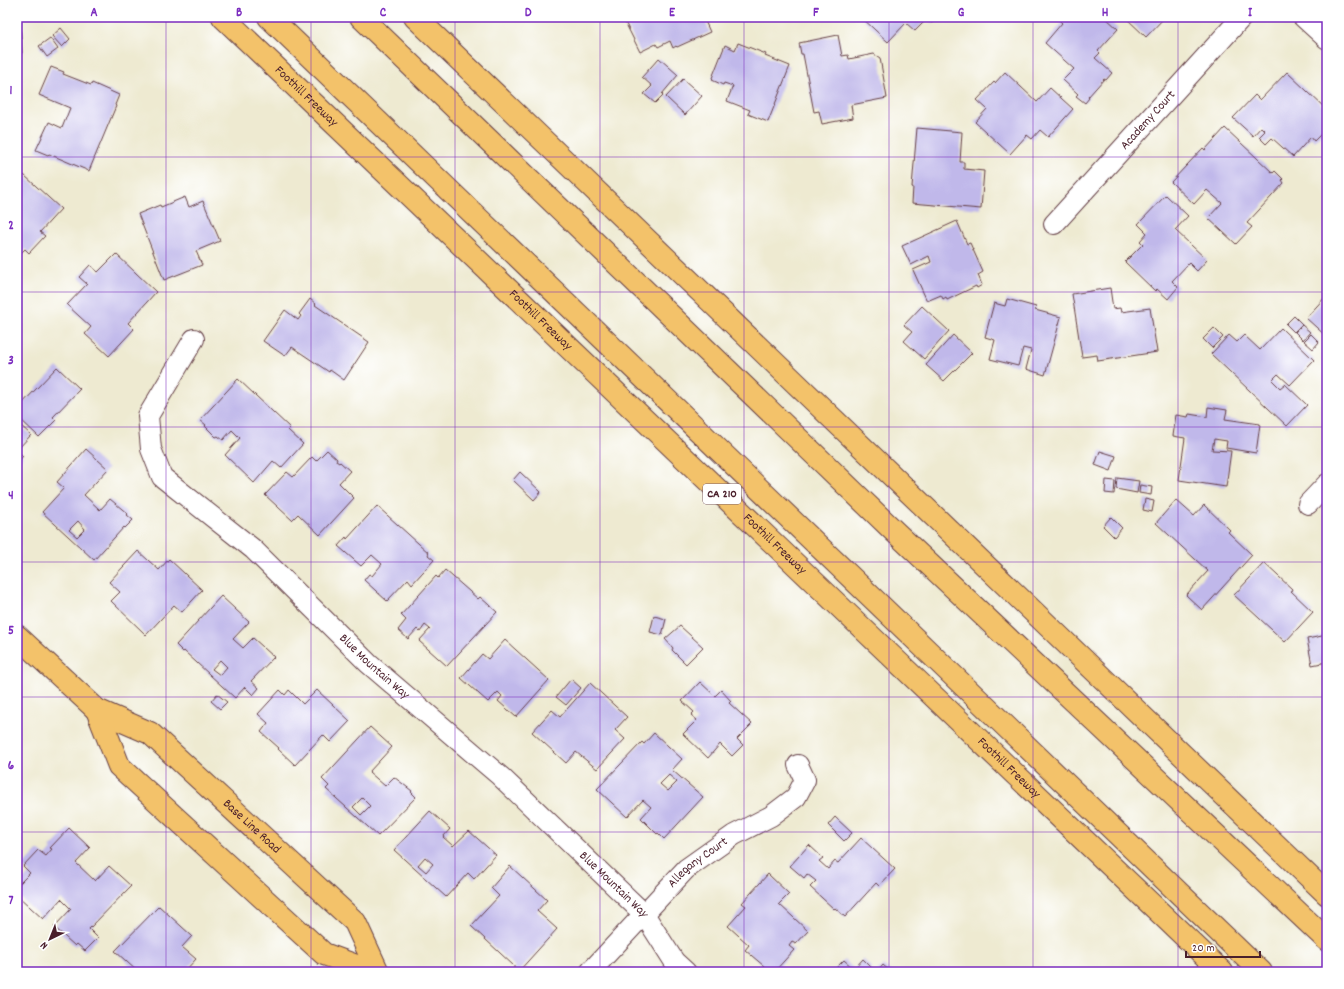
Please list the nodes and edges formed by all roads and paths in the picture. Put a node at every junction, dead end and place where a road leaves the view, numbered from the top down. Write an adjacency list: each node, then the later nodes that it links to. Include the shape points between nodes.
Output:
1 (223, 17): 22 (main road, Foothill Freeway / CA 210)
2 (269, 17): 23 (main road)
3 (361, 17): 17 (main road, via 889,525)
4 (415, 17): 15 (main road)
5 (1242, 17): 8 (street, Academy Court)
6 (1303, 17): 7 (street)
7 (1327, 39)
8 (1054, 224)
9 (194, 340): 16 (street, Blue Mountain Way, via 148,416 150,449 162,477 253,549 370,664 500,776)
10 (1327, 484): 11 (street)
11 (1308, 504)
12 (17, 636): 13 (main road, Base Line Road)
13 (97, 710): 18 (main road, Base Line Road, via 119,766 324,954); 19 (main road, Base Line Road, via 150,733 355,922)
14 (798, 765): 16 (street, Allegany Court, via 805,780 796,797 771,816 734,834 686,869)
15 (1327, 894)
16 (644, 914): 20 (street, Allegany Court); 21 (street, Blue Mountain Way, via 674,961)
17 (1327, 940)
18 (373, 972)
19 (378, 972)
20 (590, 972)
21 (686, 972)
22 (1222, 972)
23 (1261, 972)

